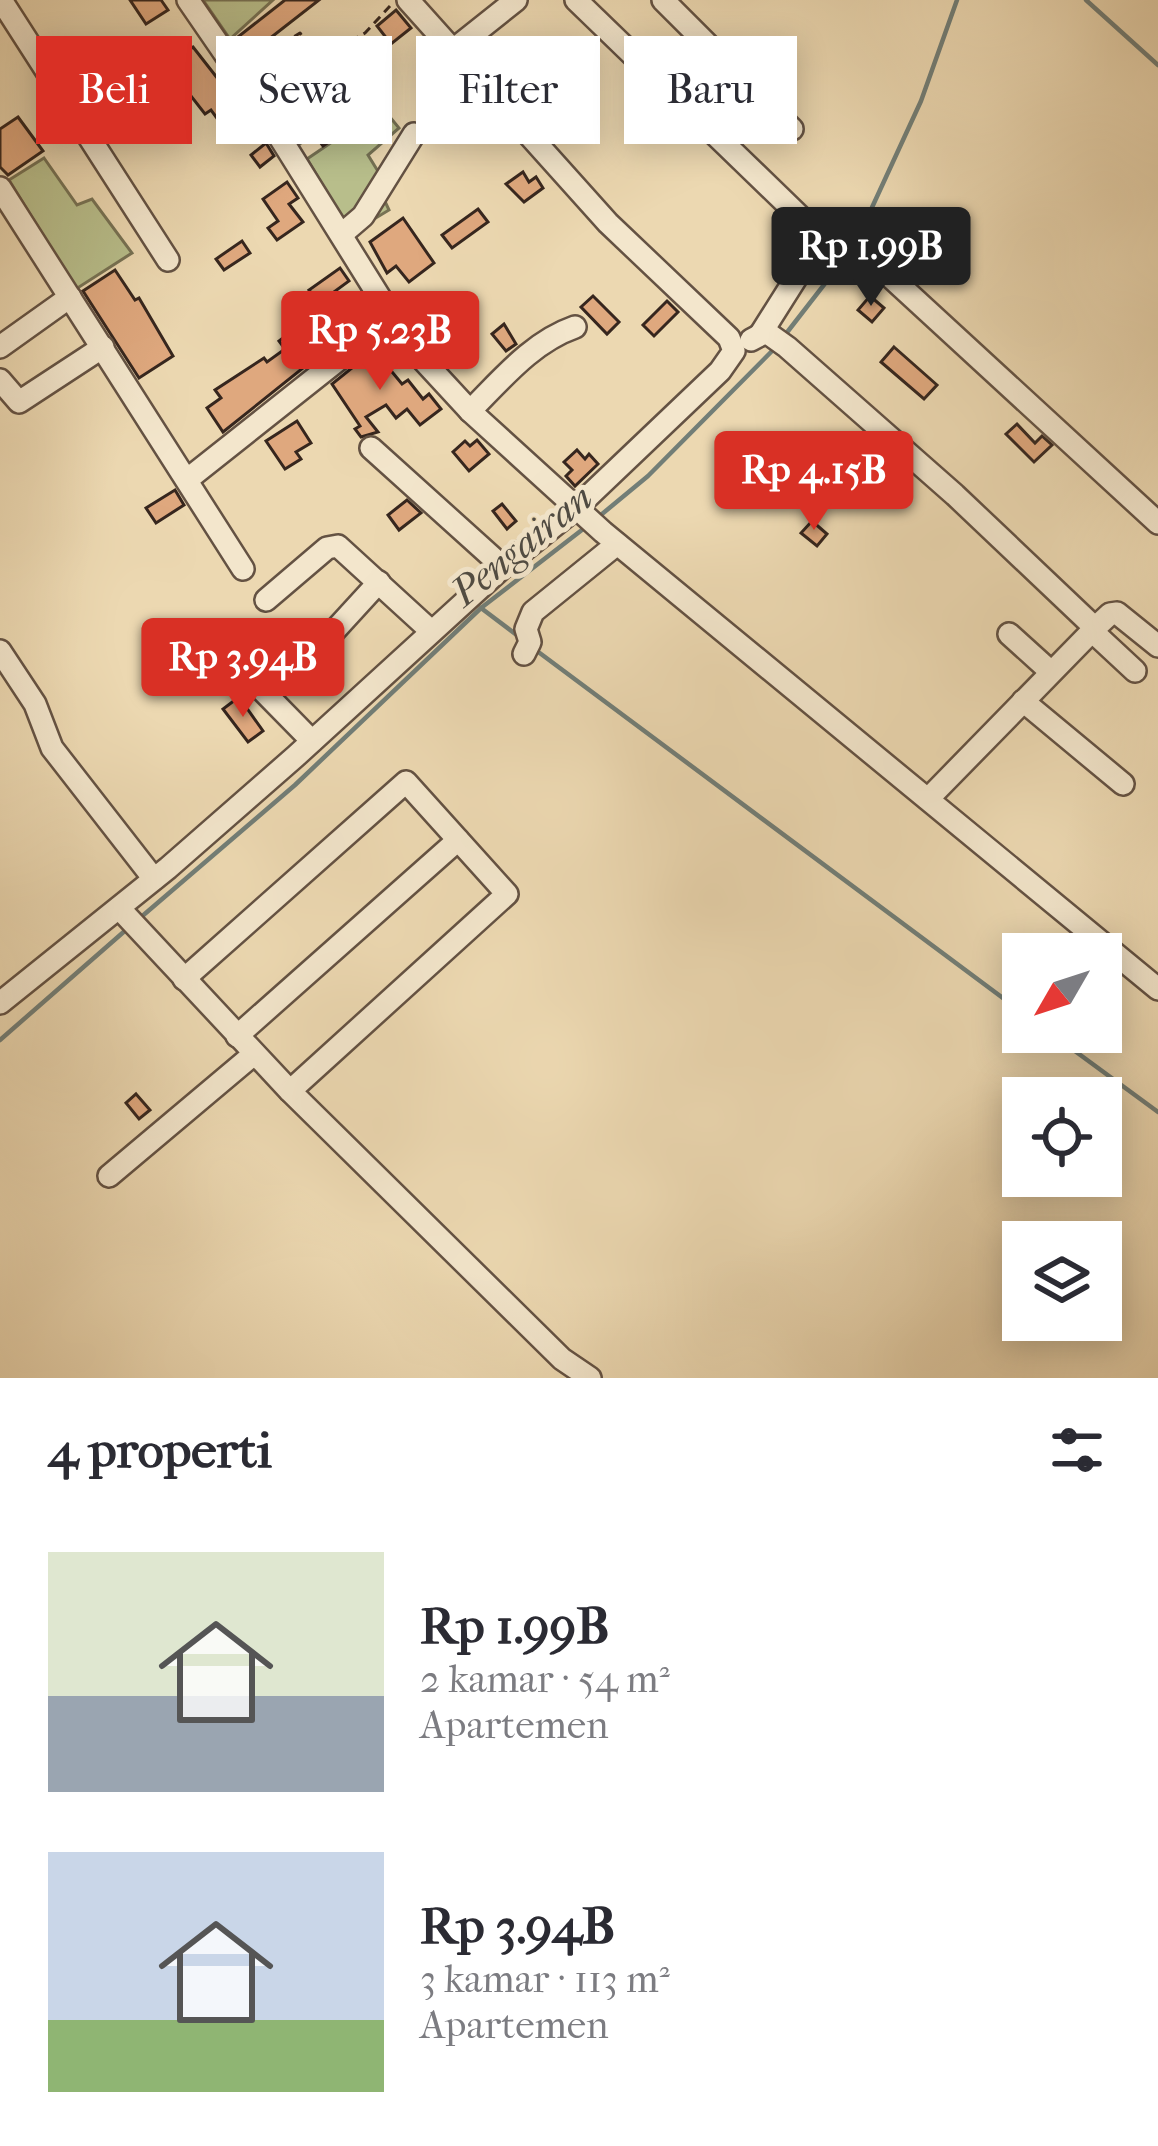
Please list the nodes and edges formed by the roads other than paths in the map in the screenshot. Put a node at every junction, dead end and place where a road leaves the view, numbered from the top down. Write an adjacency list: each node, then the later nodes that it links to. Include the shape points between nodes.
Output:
1 (1, 0): 17 (street)
2 (188, 0): 10 (street)
3 (408, 0): 7 (street)
4 (516, 0): 8 (street)
5 (576, 0): 16 (street)
6 (663, 0): 9 (street)
7 (439, 36)
8 (471, 36)
9 (699, 36)
10 (216, 41)
11 (414, 134): 15 (street)
12 (285, 144): 15 (street)
13 (536, 144): 24 (street)
14 (0, 188): 18 (street)
15 (342, 234): 19 (street)
16 (822, 238): 21 (street); 30 (street, via 836,232 856,243)
17 (168, 260)
18 (70, 297): 22 (street); 23 (street)
19 (392, 318): 26 (street); 28 (street)
20 (575, 327): 26 (street, via 532,350)
21 (774, 340): 24 (street); 36 (street, via 955,495)
22 (0, 347)
23 (103, 347): 25 (street, via 19,403); 28 (street)
24 (734, 351): 29 (street)
25 (0, 380)
26 (470, 411): 29 (street)
27 (371, 448): 32 (street)
28 (188, 479): 33 (street)
29 (578, 511): 31 (street); 32 (street)
30 (1158, 523)
31 (610, 538): 41 (street, via 544,600 528,622); 49 (street)
32 (502, 567): 37 (street)
33 (243, 569)
34 (379, 582): 35 (street, via 334,545); 37 (street); 43 (street)
35 (266, 600)
36 (1094, 629): 40 (street, via 1114,613); 44 (street); 45 (street)
37 (431, 631): 47 (street)
38 (1009, 634): 45 (street)
39 (209, 636): 47 (street)
40 (1158, 646)
41 (527, 648)
42 (0, 651): 51 (street, via 52,748)
43 (314, 652)
44 (1135, 671)
45 (1051, 672): 46 (street)
46 (1023, 701): 48 (street); 49 (street)
47 (312, 741): 51 (street)
48 (1123, 784)
49 (928, 800): 54 (street)
50 (458, 840): 53 (street, via 406,782); 56 (street); 58 (street, via 507,895)
51 (154, 879): 52 (street)
52 (125, 914): 53 (street); 55 (street)
53 (184, 979): 56 (street)
54 (1158, 989)
55 (0, 1004)
56 (237, 1036): 57 (street)
57 (254, 1054): 58 (street); 59 (street)
58 (290, 1091): 60 (street)
59 (109, 1176)
60 (590, 1378)

